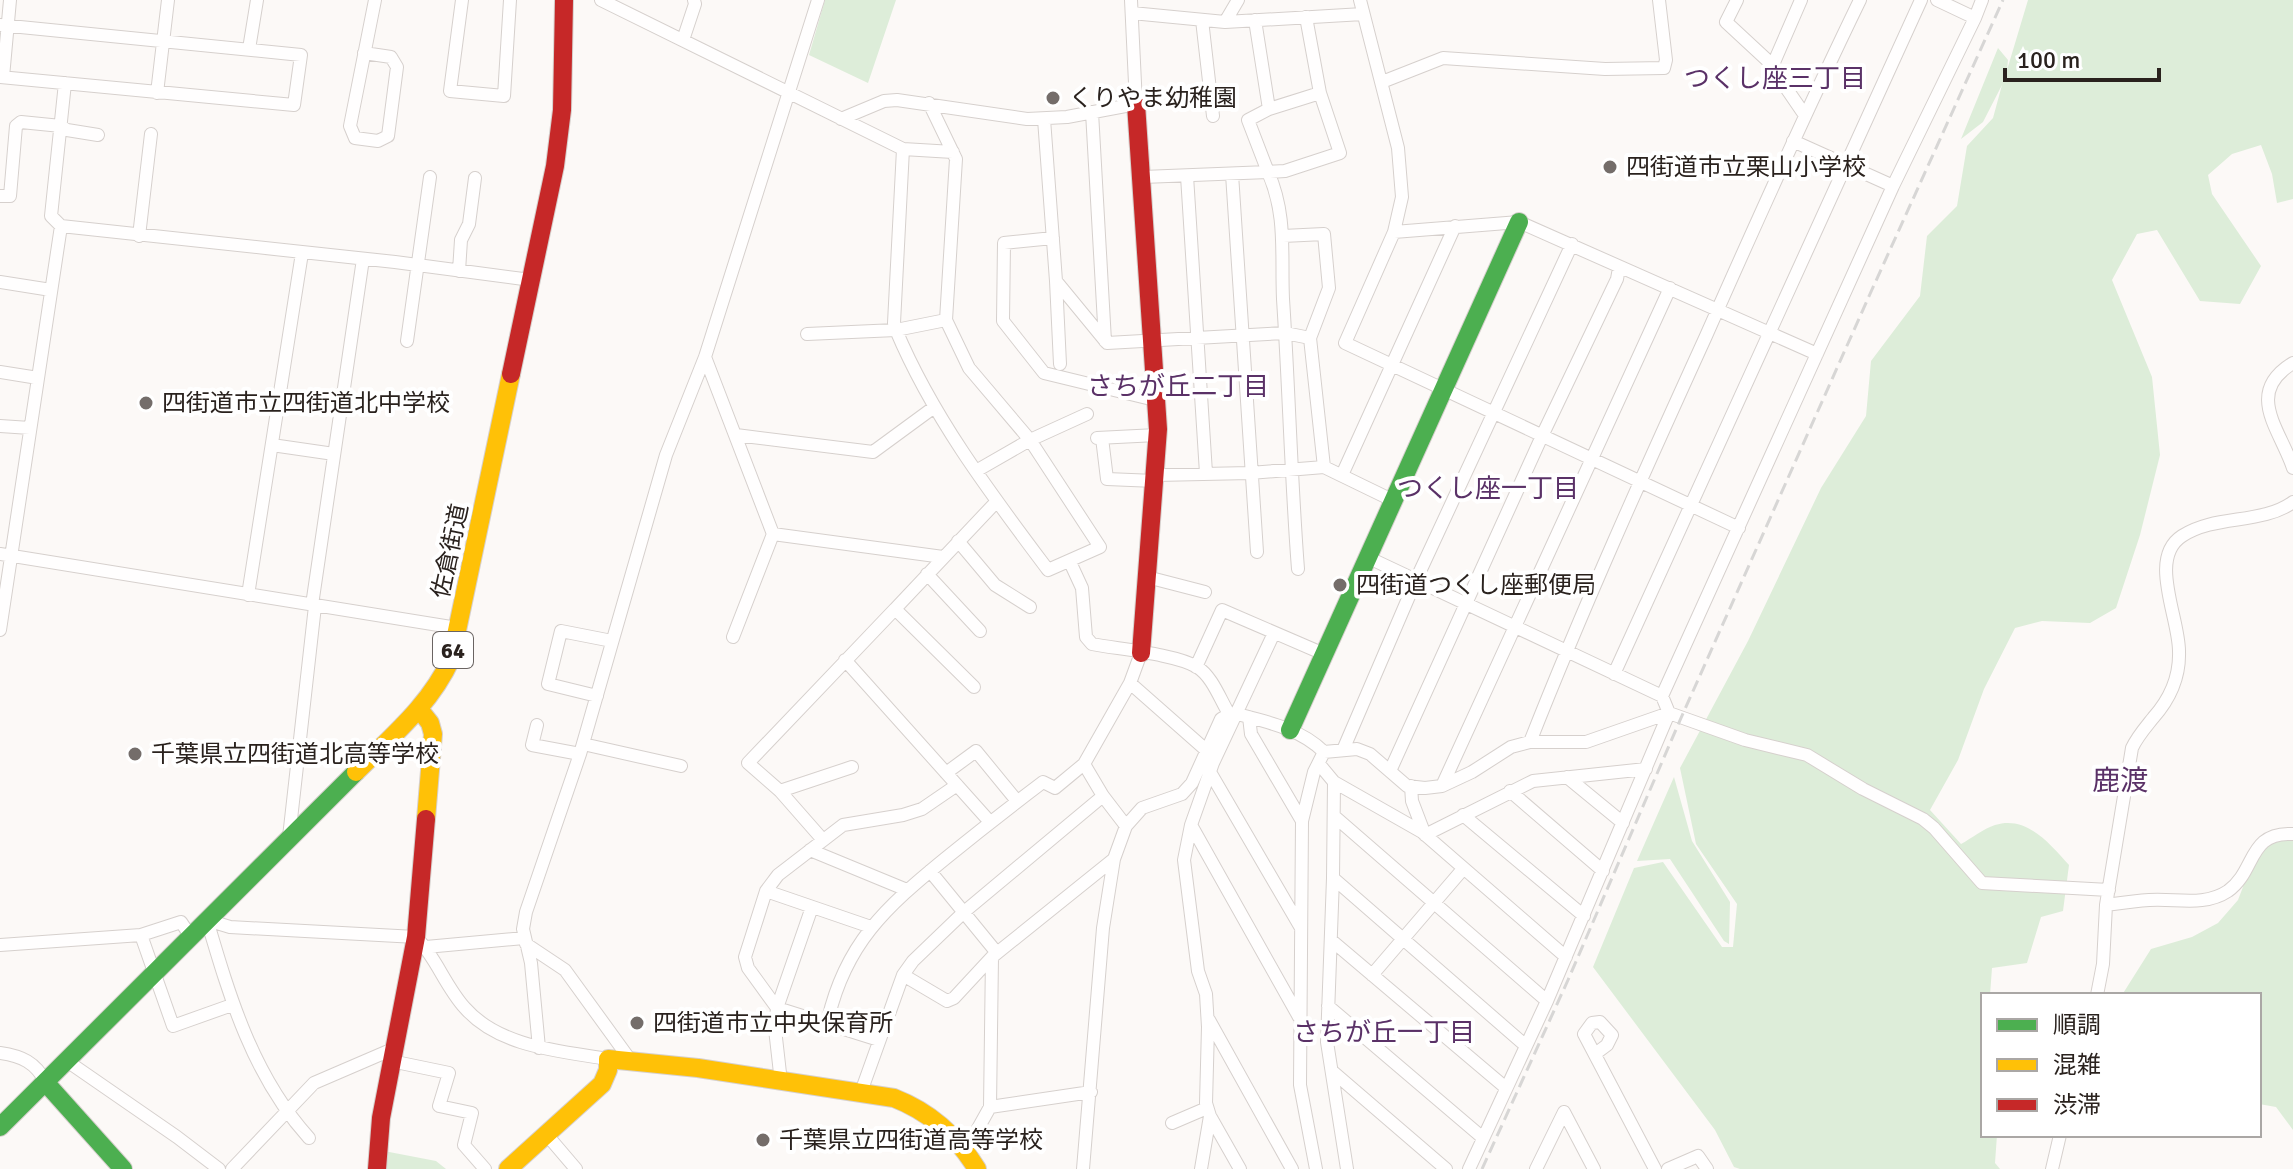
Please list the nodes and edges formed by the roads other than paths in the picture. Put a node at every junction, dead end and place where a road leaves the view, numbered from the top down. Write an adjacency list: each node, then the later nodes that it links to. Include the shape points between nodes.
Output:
1 (10, 0): 27 (street)
2 (168, 0): 28 (street)
3 (257, 0): 30 (street)
4 (375, 0): 31 (street)
5 (462, 0): 6 (street, via 450,91 504,96)
6 (510, 0)
7 (564, 0): 77 (street, 佐倉街道 / 64, via 561,137)
8 (601, 0): 29 (street)
9 (694, 0): 29 (street)
10 (818, 0): 36 (street)
11 (1238, 0): 26 (street)
12 (1360, 0): 21 (street)
13 (1659, 0): 34 (street, via 1664,68 1443,58)
14 (1737, 0): 32 (street, via 1726,22)
15 (1801, 0): 32 (street)
16 (1860, 0): 43 (street)
17 (1921, 0): 55 (street)
18 (1937, 0): 23 (street)
19 (1982, 0): 23 (street)
20 (1131, 6): 24 (street); 40 (street)
21 (1363, 14): 22 (street); 34 (street)
22 (1306, 17): 25 (street); 38 (street)
23 (1975, 18): 62 (street)
24 (1202, 20): 26 (street); 44 (street)
25 (1255, 20): 26 (street); 41 (street)
26 (1225, 22)
27 (4, 25): 28 (street); 33 (street)
28 (164, 40): 30 (street); 37 (street)
29 (683, 40): 36 (street)
30 (249, 49): 37 (street, via 301,55 294,105)
31 (364, 53): 31 (street, via 350,126 355,138 378,141 388,136 397,67 391,57)
32 (1772, 67): 43 (street)
33 (1, 77): 35 (street)
34 (1382, 82): 67 (street, via 1402,174)
35 (65, 83): 37 (street); 49 (street)
36 (791, 92): 45 (street); 95 (street)
37 (157, 93)
38 (1320, 93): 41 (street); 56 (street, via 1340,153)
39 (929, 103): 45 (street, via 884,101); 46 (street); 54 (street)
40 (1136, 104): 42 (street); 60 (street)
41 (1269, 109): 56 (street, via 1248,120)
42 (1092, 112): 46 (street); 93 (street)
43 (1804, 114): 52 (street)
44 (1213, 116)
45 (841, 119): 53 (street)
46 (1044, 119): 70 (street)
47 (0, 124): 48 (street)
48 (16, 126): 49 (street); 63 (street, via 10,196)
49 (61, 126): 51 (street); 65 (street, via 51,216)
50 (151, 134): 68 (street)
51 (98, 135)
52 (1793, 141): 55 (street); 82 (street)
53 (903, 149): 54 (street); 84 (street)
54 (953, 152): 83 (street)
55 (1848, 165): 62 (street); 85 (street)
56 (1268, 172): 57 (street); 69 (street, via 1278,195)
57 (1232, 174): 58 (street); 88 (street)
58 (1187, 176): 60 (street); 89 (street)
59 (430, 177): 74 (street)
60 (1143, 177): 91 (street)
61 (475, 178): 76 (street)
62 (1893, 186): 94 (street)
63 (0, 196)
64 (1519, 222): 66 (street); 71 (street); 101 (street)
65 (61, 226): 68 (street); 81 (street)
66 (1455, 226): 67 (street); 98 (street)
67 (1394, 232): 98 (street, via 1345,343)
68 (139, 236): 72 (street)
69 (1283, 236): 86 (street); 90 (street, via 1324,234 1329,288)
70 (1053, 238): 78 (street); 103 (street, via 1004,243 1003,321 1008,330 1044,373)
71 (1572, 244): 75 (street); 106 (street)
72 (302, 253): 73 (street); 102 (street)
73 (363, 259): 74 (street); 104 (street)
74 (417, 265): 76 (street); 92 (street)
75 (1619, 268): 80 (street); 112 (street)
76 (459, 271): 77 (street)
77 (531, 280): 148 (street, 佐倉街道 / 64)
78 (1056, 281): 93 (street); 97 (street)
79 (0, 282): 81 (street)
80 (1670, 288): 82 (street); 116 (street)
81 (51, 290): 100 (street)
82 (1718, 308): 85 (street); 125 (street)
83 (946, 320): 84 (street); 113 (street, via 969,368)
84 (896, 330): 87 (street); 105 (street)
85 (1770, 332): 94 (street); 129 (street)
86 (1285, 333): 88 (street); 90 (street); 119 (street)
87 (807, 334)
88 (1242, 336): 89 (street); 122 (street)
89 (1197, 338): 91 (street); 121 (street)
90 (1310, 338): 117 (street)
91 (1151, 340): 93 (street); 103 (street)
92 (407, 341)
93 (1105, 341)
94 (1817, 354): 130 (street)
95 (705, 357): 110 (street); 154 (street, via 666,455)
96 (2293, 363): 118 (street, via 2274,378 2267,395 2271,419)
97 (1060, 364)
98 (1392, 365): 101 (street); 123 (street)
99 (0, 372): 100 (street)
100 (38, 378): 109 (street)
101 (1444, 389): 106 (street); 126 (street)
102 (279, 396): 104 (street); 114 (street)
103 (1155, 400): 111 (street)
104 (341, 406): 115 (street)
105 (933, 408): 110 (street, via 873,452); 120 (street)
106 (1493, 413): 112 (street); 141 (street)
107 (1087, 414): 113 (street)
108 (0, 426): 109 (street)
109 (30, 428): 134 (street)
110 (736, 435): 131 (street)
111 (1157, 435): 124 (street); 124 (street, via 1098,438 1107,479)
112 (1542, 436): 116 (street); 144 (street)
113 (1030, 440): 120 (street); 137 (street, via 1100,547)
114 (272, 445): 115 (street); 143 (street)
115 (334, 454): 145 (street)
116 (1591, 458): 125 (street); 149 (street)
117 (1324, 467): 119 (street); 123 (street)
118 (2293, 468)
119 (1291, 470): 122 (street); 138 (street)
120 (976, 471): 127 (street)
121 (1206, 473): 122 (street); 124 (street)
122 (1250, 473): 133 (street)
123 (1342, 475): 126 (street)
124 (1155, 478): 140 (street)
125 (1640, 481): 129 (street); 155 (street)
126 (1392, 500): 136 (street)
127 (997, 501): 132 (street); 137 (street, via 1048,570)
128 (2293, 502): 209 (street, via 2278,511 2206,524 2181,536 2166,555 2179,636 2178,675 2132,748)
129 (1690, 505): 130 (street); 160 (street)
130 (1739, 528): 164 (street)
131 (773, 534): 135 (street); 153 (street)
132 (958, 541): 135 (street); 146 (street, via 995,585)
133 (1257, 552)
134 (6, 556): 143 (street); 150 (street)
135 (943, 557): 139 (street)
136 (1367, 557): 141 (street); 157 (street)
137 (1070, 562): 156 (street, via 1082,588 1086,637 1092,644)
138 (1298, 569)
139 (927, 574): 147 (street); 151 (street)
140 (1147, 577): 142 (street); 156 (street)
141 (1416, 580): 144 (street); 173 (street)
142 (1205, 592)
143 (248, 595): 145 (street)
144 (1467, 604): 149 (street); 179 (street)
145 (313, 605): 148 (street); 200 (street)
146 (1030, 607)
147 (895, 609): 158 (street); 162 (street)
148 (457, 628): 165 (street, 佐倉街道 / 64, via 446,673)
149 (1516, 628): 155 (street); 186 (street)
150 (0, 630)
151 (980, 631)
152 (1274, 633): 157 (street); 159 (street, via 1222,610); 167 (street)
153 (733, 637)
154 (612, 641): 163 (street); 163 (street, via 561,631 548,684)
155 (1566, 651): 160 (street); 170 (street)
156 (1141, 653): 159 (street); 161 (street)
157 (1324, 654): 169 (street)
158 (845, 660): 181 (street); 187 (street, via 748,763)
159 (1196, 667): 167 (street)
160 (1614, 674): 164 (street)
161 (1130, 683): 172 (street); 175 (street)
162 (974, 687)
163 (597, 696): 171 (street)
164 (1662, 696): 166 (street)
165 (419, 709): 200 (street, 佐倉街道 / 64); 224 (street, via 433,734)
166 (1669, 713): 170 (street, via 1586,742); 178 (street); 209 (street, via 1807,755 1923,819 1982,883)
167 (1238, 715): 169 (street); 172 (street, via 1221,719); 180 (street); 193 (street)
168 (537, 725): 171 (street, via 532,745)
169 (1290, 730): 174 (street, via 1311,739)
170 (1530, 742): 186 (street, via 1511,747)
171 (581, 749): 176 (street); 223 (street, via 526,912)
172 (1206, 750): 197 (street, via 1182,794 1142,808)
173 (1343, 750): 174 (street); 179 (street, via 1370,754)
174 (1321, 758): 183 (street); 193 (street)
175 (1084, 764): 189 (street); 190 (street, via 1055,788 1043,782)
176 (681, 766)
177 (852, 767): 187 (street)
178 (1646, 769): 182 (street); 195 (street)
179 (1390, 771): 185 (street)
180 (1210, 772): 196 (street); 218 (street)
181 (946, 773): 184 (street); 190 (street, via 976,751)
182 (1567, 777): 188 (street, via 1533,781); 195 (street)
183 (1334, 782): 192 (street); 199 (street)
184 (957, 785): 194 (street); 201 (street, via 922,809 843,825)
185 (1411, 786): 186 (street); 199 (street)
186 (1442, 786)
187 (780, 791): 201 (street)
188 (1510, 791): 191 (street); 206 (street)
189 (1103, 796): 197 (street); 214 (street)
190 (1017, 801): 194 (street)
191 (1463, 815): 199 (street); 215 (street)
192 (1334, 816): 207 (street); 211 (street)
193 (1302, 821): 218 (street)
194 (990, 822): 205 (street)
195 (1623, 823): 206 (street)
196 (1191, 825): 236 (street, via 1184,860); 237 (street)
197 (1126, 826): 203 (street)
198 (2293, 834): 212 (street, via 2265,839 2228,890 2204,900)
199 (1425, 835): 204 (street)
200 (289, 839): 216 (street, 佐倉街道 / 64)
201 (823, 840): 202 (street)
202 (810, 850): 208 (street); 210 (street)
203 (1114, 859): 226 (street); 253 (street, via 1103,928)
204 (1463, 869): 211 (street); 227 (street)
205 (930, 871): 208 (street); 214 (street)
206 (1603, 871): 215 (street)
207 (1333, 878): 221 (street); 222 (street)
208 (907, 890): 217 (street)
209 (2109, 890): 212 (street)
210 (766, 891): 213 (street); 235 (street, via 745,957)
211 (1434, 903): 221 (street); 232 (street)
212 (2106, 905): 231 (street)
213 (812, 907): 217 (street); 235 (street)
214 (964, 912): 226 (street); 229 (street)
215 (1584, 916): 227 (street)
216 (207, 920): 220 (street, 佐倉街道 / 64); 224 (street, via 230,927); 233 (street)
217 (871, 927): 238 (street, via 838,982)
218 (1301, 929): 237 (street)
219 (141, 935): 220 (street, via 181,922); 225 (street); 228 (street)
220 (191, 937): 228 (street, 佐倉街道 / 64)
221 (1403, 939): 230 (street); 240 (street)
222 (1331, 940): 230 (street); 234 (street)
223 (525, 941): 224 (street); 241 (street); 247 (street, via 565,970)
224 (421, 942): 241 (street, via 466,1010 496,1031); 244 (street)
225 (0, 945)
226 (995, 955): 229 (street, via 947,1001); 254 (street)
227 (1566, 957): 232 (street)
228 (153, 974): 233 (street, via 173,1026); 246 (street, 佐倉街道 / 64)
229 (903, 975): 239 (street)
230 (1372, 975): 251 (street)
231 (2097, 993)
232 (1547, 1001): 240 (street)
233 (232, 1005): 255 (street)
234 (1328, 1006): 248 (street); 262 (street)
235 (777, 1008): 238 (street); 249 (street)
236 (1207, 1017): 256 (street); 275 (street)
237 (1300, 1019): 276 (street, via 1300,1085)
238 (827, 1024): 239 (street)
239 (879, 1040): 252 (street)
240 (1526, 1046): 251 (street)
241 (539, 1048): 245 (street)
242 (0, 1053): 250 (street, via 30,1062)
243 (1595, 1054): 282 (street)
244 (392, 1055): 255 (street, via 314,1083); 267 (street); 268 (street, via 449,1073 439,1106 472,1113 464,1145)
245 (608, 1059): 247 (street); 259 (street, via 602,1084)
246 (67, 1061): 250 (street, 佐倉街道 / 64); 265 (street)
247 (631, 1061): 249 (street)
248 (1332, 1071): 277 (street); 278 (street)
249 (781, 1082): 252 (street)
250 (46, 1083): 258 (street, 佐倉街道 / 64); 264 (street)
251 (1506, 1088): 262 (street)
252 (861, 1092): 263 (street, via 915,1105)
253 (1091, 1092): 254 (street); 272 (street)
254 (990, 1107): 263 (street)
255 (285, 1111): 261 (street); 266 (street)
256 (1209, 1112): 257 (street); 273 (street); 274 (street)
257 (1172, 1123)
258 (0, 1127)
259 (547, 1135): 269 (street); 270 (street)
260 (2060, 1137): 285 (street)
261 (309, 1138)
262 (1483, 1138): 279 (street)
263 (966, 1150): 271 (street)
264 (123, 1169)
265 (219, 1169)
266 (232, 1169)
267 (377, 1169)
268 (485, 1169)
269 (508, 1169)
270 (576, 1169)
271 (977, 1169)
272 (1083, 1169)
273 (1201, 1169)
274 (1240, 1169)
275 (1292, 1169)
276 (1316, 1169)
277 (1347, 1169)
278 (1446, 1169)
279 (1469, 1169)
280 (1536, 1169): 281 (street, via 1564,1112)
281 (1594, 1169)
282 (1655, 1169)
283 (1668, 1169): 284 (street, via 1698,1156)
284 (1707, 1169)
285 (2052, 1169)

